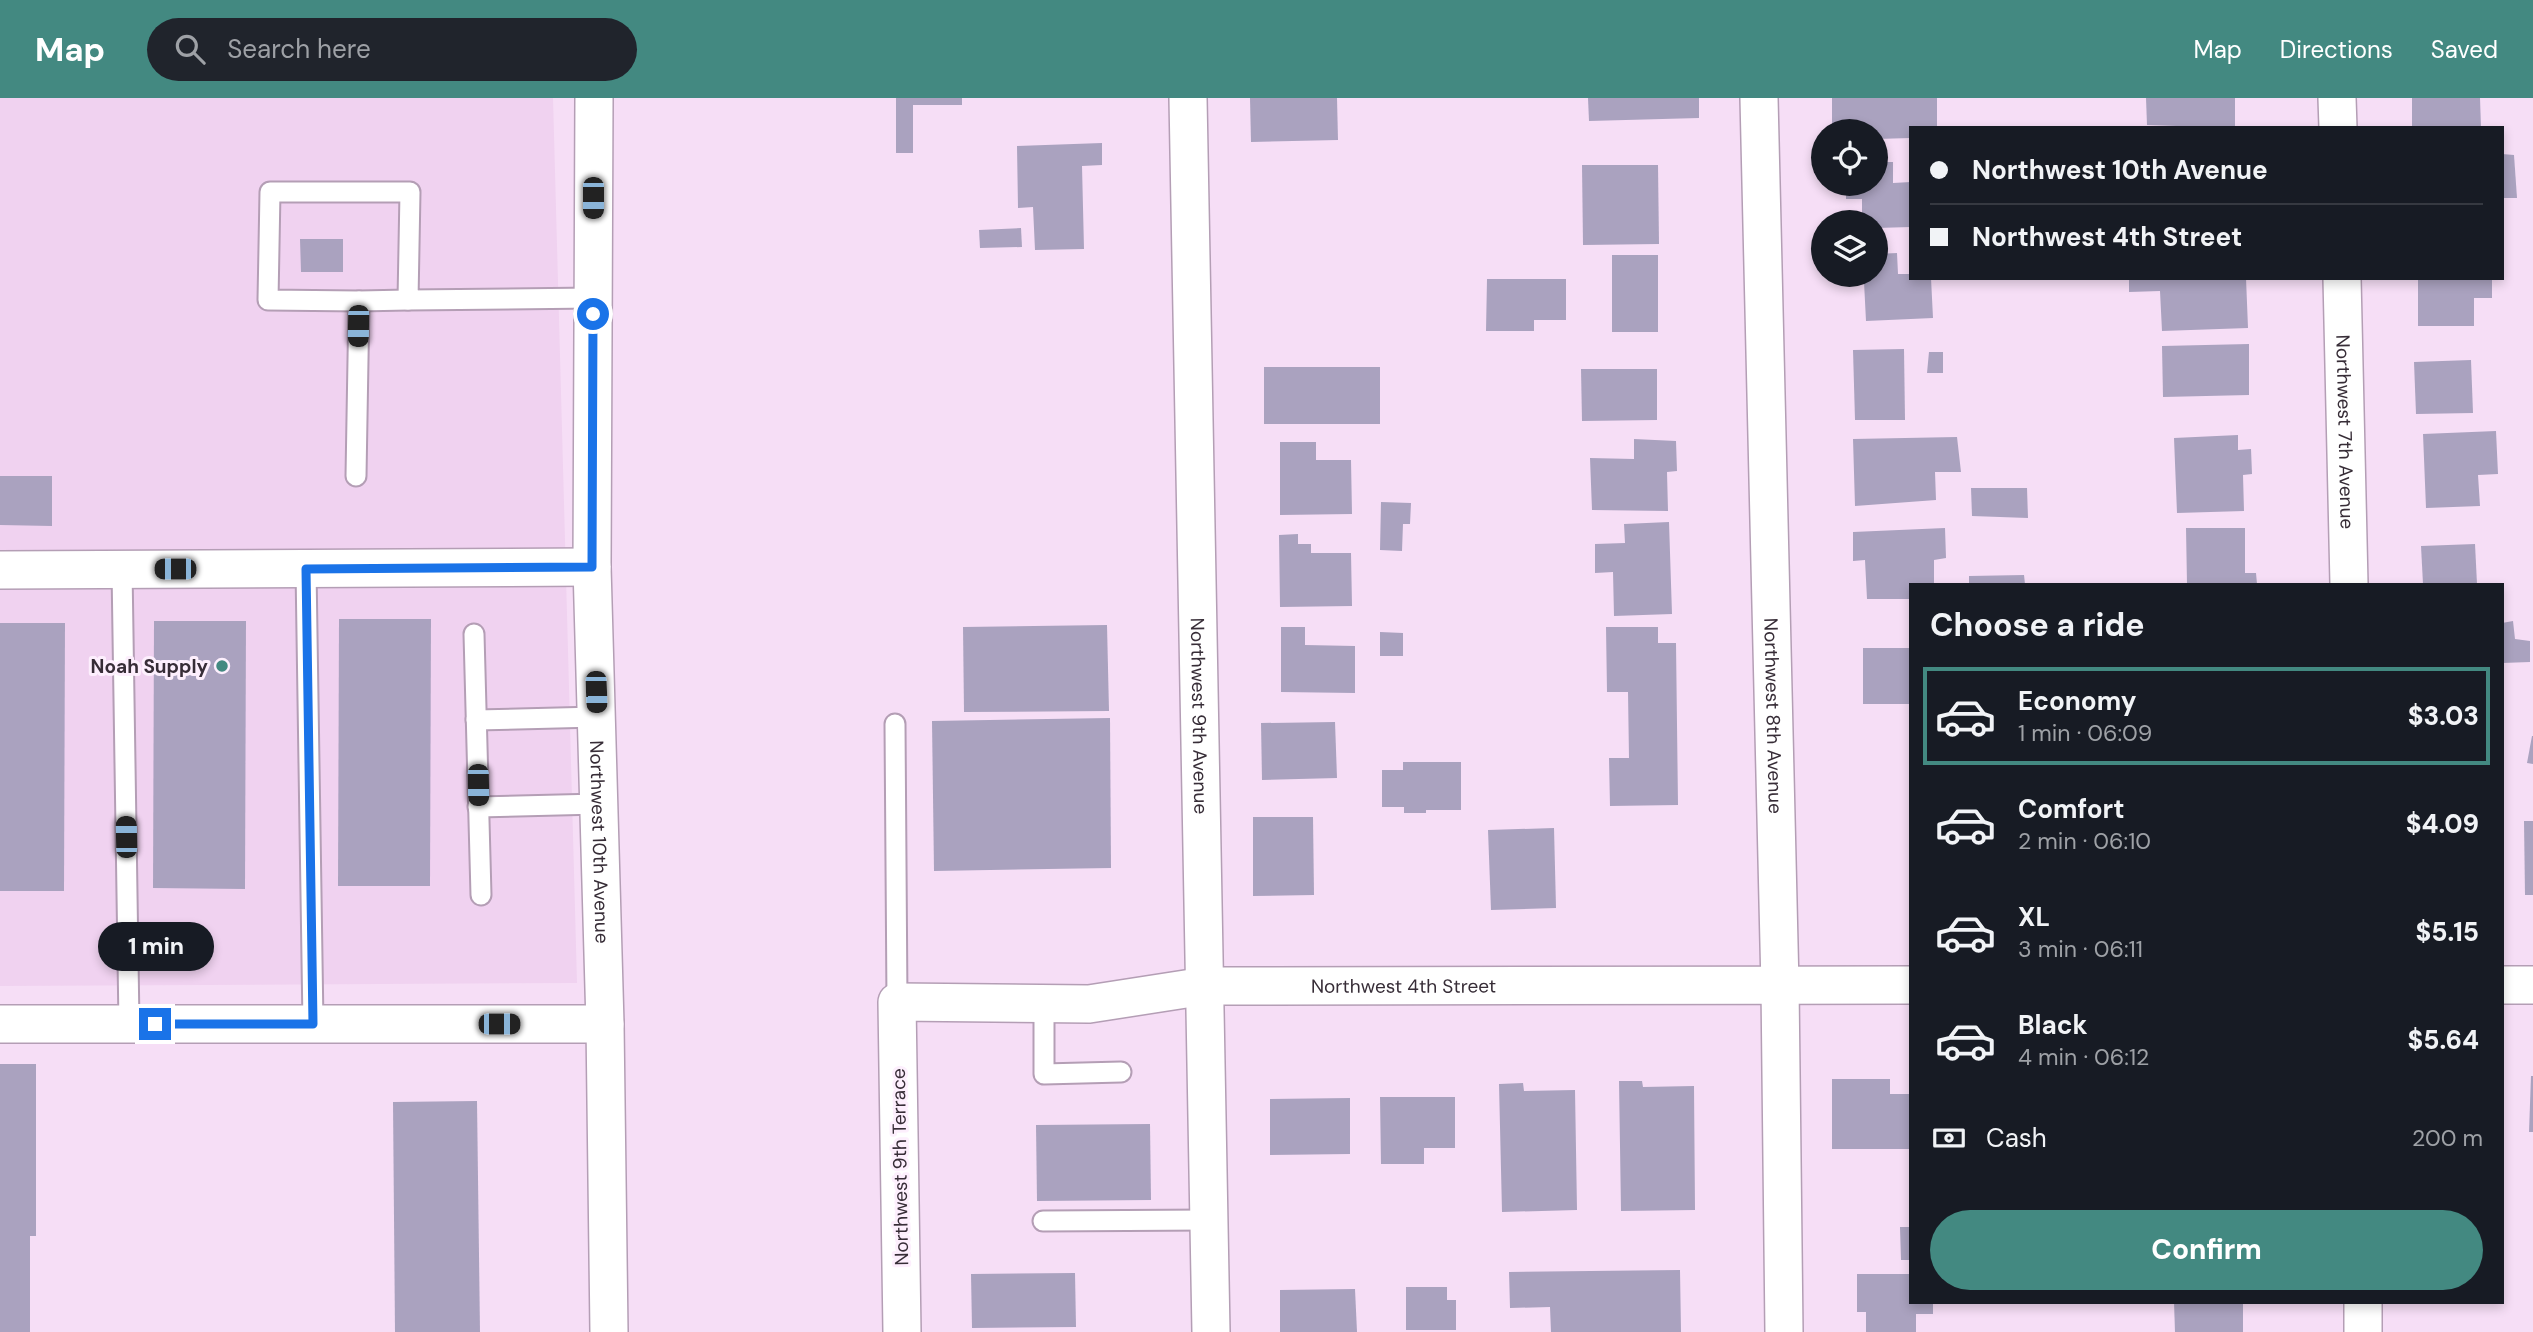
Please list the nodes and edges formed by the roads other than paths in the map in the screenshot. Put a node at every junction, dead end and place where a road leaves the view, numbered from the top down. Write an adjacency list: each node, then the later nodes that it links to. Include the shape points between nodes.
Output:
1 (594, 98): 7 (street, Northwest 10th Avenue)
2 (1188, 98): 26 (street, Northwest 9th Avenue)
3 (1759, 98): 27 (street, Northwest 8th Avenue)
4 (2337, 98): 5 (street)
5 (2338, 126)
6 (2342, 280): 15 (street, Northwest 7th Avenue)
7 (593, 298): 8 (lane); 11 (street, Northwest 10th Avenue)
8 (408, 300): 9 (lane); 9 (lane, via 410,192 270,192 268,300)
9 (359, 301): 10 (lane)
10 (356, 476)
11 (592, 567): 13 (street); 17 (street, Northwest 10th Avenue)
12 (122, 569): 13 (street); 14 (street); 31 (lane)
13 (306, 569): 32 (lane)
14 (0, 570)
15 (2349, 583)
16 (474, 634): 18 (lane)
17 (597, 717): 18 (lane); 20 (street, Northwest 10th Avenue)
18 (476, 720): 21 (lane)
19 (895, 724): 28 (lane)
20 (599, 804): 21 (lane); 33 (street, Northwest 10th Avenue)
21 (478, 807): 22 (lane)
22 (481, 895)
23 (1909, 985): 27 (street, Northwest 4th Street)
24 (2504, 985): 25 (street)
25 (2533, 985)
26 (1205, 986): 27 (street, Northwest 4th Street); 29 (street, Northwest 4th Street, via 1089,1004); 35 (street, Northwest 9th Avenue)
27 (1780, 986): 41 (street, Northwest 8th Avenue)
28 (897, 1002): 29 (street, Northwest 4th Street); 39 (street, Northwest 9th Terrace)
29 (1044, 1004): 34 (lane, via 1044,1074)
30 (0, 1024): 31 (street)
31 (129, 1024): 32 (street)
32 (313, 1024): 33 (street)
33 (606, 1024): 38 (street, Northwest 10th Avenue)
34 (1121, 1072)
35 (1209, 1220): 36 (lane); 40 (street, Northwest 9th Avenue)
36 (1043, 1221)
37 (2363, 1304): 42 (street)
38 (609, 1332)
39 (902, 1332)
40 (1211, 1332)
41 (1784, 1332)
42 (2364, 1332)

